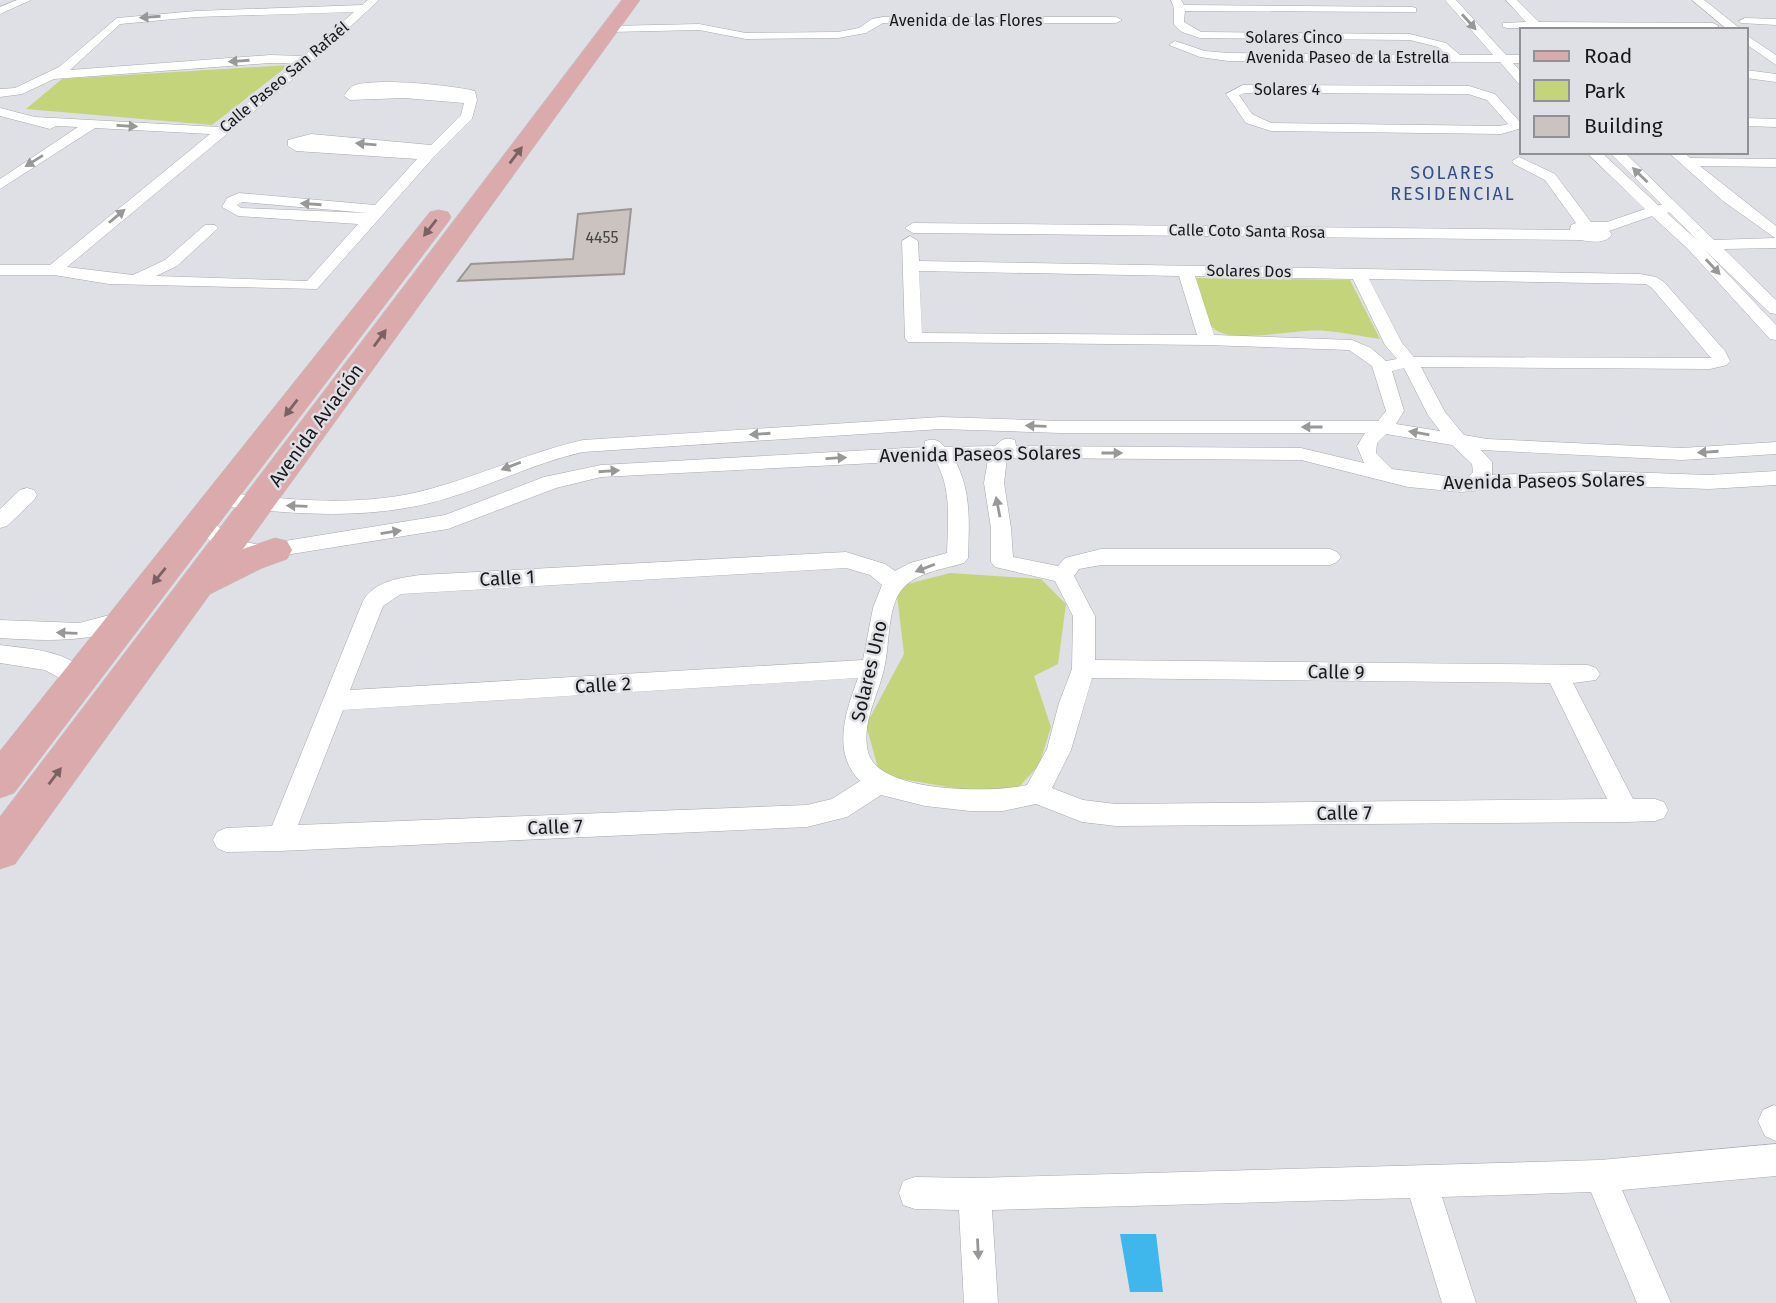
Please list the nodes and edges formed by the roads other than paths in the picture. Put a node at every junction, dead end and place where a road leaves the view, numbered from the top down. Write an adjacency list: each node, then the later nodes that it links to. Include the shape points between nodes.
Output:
1 (15, 0): 12 (street)
2 (26, 0): 12 (street)
3 (631, 0): 13 (main road, Avenida Aviación)
4 (1404, 0): 14 (street)
5 (1450, 0): 25 (street, one-way to 25)
6 (1467, 0): 26 (street)
7 (1511, 0): 20 (street)
8 (1697, 0): 21 (street)
9 (1683, 1): 20 (street, via 1713,26)
10 (370, 4): 29 (street, Calle Paseo San Rafaél); 35 (street, Calle Paseo San Rafaél, one-way to 35, via 117,21)
11 (1178, 4): 14 (street); 23 (street, Solares Cinco, via 1178,23 1200,35)
12 (0, 11)
13 (608, 14): 15 (street, Avenida de las Flores, via 746,36 838,35 862,31 883,20); 52 (main road, Avenida Aviación); 100 (main road, Avenida Aviación, one-way to 13)
14 (1419, 19): 23 (street, via 1426,32); 25 (street, via 1459,41)
15 (1116, 20)
16 (1745, 21): 17 (street)
17 (1760, 21): 18 (street); 22 (street)
18 (1776, 22)
19 (1507, 25): 20 (street)
20 (1536, 25)
21 (1733, 28)
22 (1776, 33)
23 (1410, 37): 31 (street, Solares Cinco, via 1436,43)
24 (1748, 40): 30 (street)
25 (1489, 43): 26 (street); 28 (street)
26 (1507, 44): 32 (street)
27 (1176, 51): 31 (street, Avenida Paseo de la Estrella, via 1219,65)
28 (1502, 59): 31 (street, Avenida Paseo de la Estrella); 32 (street)
29 (307, 60): 35 (street, one-way to 35); 45 (street, Calle Paseo San Rafaél)
30 (1776, 61)
31 (1460, 63): 32 (street, Avenida Paseo de la Estrella)
32 (1520, 64)
33 (1750, 71): 34 (street); 36 (street)
34 (1776, 71)
35 (54, 75): 37 (street, Calle Paseo San Rafaél, via 18,91)
36 (1776, 78)
37 (0, 93)
38 (471, 100): 38 (street, via 471,94 449,90 366,87 350,96 404,94); 47 (street, via 467,116)
39 (0, 112): 41 (street)
40 (1517, 120): 40 (street, Solares 4, via 1513,129 1501,130 1271,127 1248,120 1232,94 1243,89 1469,90 1491,97)
41 (34, 121): 44 (street); 46 (street, via 54,126)
42 (1748, 122): 43 (street)
43 (1776, 123)
44 (92, 124): 45 (street, one-way to 45); 46 (street)
45 (221, 131): 71 (street, Calle Paseo San Rafaél, one-way to 45)
46 (69, 139): 54 (street, one-way to 54)
47 (430, 153): 47 (street, one-way to 47, via 311,138 293,144 296,147); 60 (street)
48 (1595, 154): 59 (street)
49 (1618, 154): 58 (street, one-way to 49)
50 (1680, 157): 53 (street); 56 (street)
51 (1518, 161): 65 (street, via 1550,177)
52 (482, 162)
53 (1776, 163)
54 (0, 185)
55 (456, 195): 103 (main road, Avenida Aviación, one-way to 103)
56 (1741, 206): 57 (street); 66 (street)
57 (1764, 207)
58 (1674, 208): 59 (street, Calle Coto Santa Rosa); 63 (street)
59 (1652, 210): 61 (street, Calle Coto Santa Rosa); 62 (street)
60 (375, 215): 60 (street, one-way to 60, via 239,197 229,207 238,212); 79 (street)
61 (1618, 222): 62 (street, Calle Coto Santa Rosa); 65 (street, Calle Coto Santa Rosa)
62 (1671, 227): 70 (street)
63 (1693, 227): 66 (street); 69 (street)
64 (210, 228): 74 (street)
65 (1588, 229): 67 (street, Calle Coto Santa Rosa)
66 (1772, 231)
67 (911, 234): 72 (street)
68 (1776, 243): 69 (street)
69 (1711, 244): 70 (street); 80 (street)
70 (1693, 246): 81 (street, one-way to 81)
71 (60, 265): 73 (street); 76 (street)
72 (911, 266): 75 (street); 82 (street, via 914,338)
73 (0, 270)
74 (157, 270): 76 (street); 78 (street); 79 (street)
75 (1185, 271): 77 (street, Solares Dos); 82 (street, Solares Dos)
76 (115, 273): 78 (street)
77 (1359, 273): 83 (street, via 1394,345); 83 (street, Solares Dos, via 1650,280 1721,361)
78 (134, 280): 79 (street)
79 (316, 281)
80 (1776, 309)
81 (1776, 335)
82 (1207, 340): 84 (street, via 1352,345)
83 (1409, 362): 84 (street); 86 (street)
84 (1383, 367): 85 (street)
85 (1395, 411): 86 (street); 89 (street)
86 (1437, 415): 90 (street)
87 (941, 423): 88 (street, Avenida Paseos Solares); 94 (street, via 930,432 931,444); 101 (street, Avenida Paseos Solares, one-way to 101, via 583,446 530,459 426,497)
88 (992, 424): 89 (street, Avenida Paseos Solares, one-way to 88); 93 (street, via 1006,432 1009,443)
89 (1381, 427): 90 (street, Avenida Paseos Solares, one-way to 89); 95 (street, via 1368,439 1365,450)
90 (1457, 439): 91 (street, Avenida Paseos Solares); 98 (street, via 1482,462 1483,474)
91 (1487, 445): 92 (street, Avenida Paseos Solares, one-way to 91, via 1682,454); 97 (street)
92 (1776, 448)
93 (998, 452): 94 (street, Avenida Paseos Solares); 95 (street, Avenida Paseos Solares, one-way to 95, via 1301,454); 107 (street, one-way to 93, via 1002,562 993,481)
94 (942, 454): 104 (street, Avenida Paseos Solares, one-way to 94, via 448,522 551,482 601,471); 108 (street, one-way to 108, via 955,476 957,558 923,566)
95 (1384, 473): 98 (street, Avenida Paseos Solares, via 1408,480)
96 (1776, 478): 97 (street, Avenida Paseos Solares, via 1709,482)
97 (1524, 479): 98 (street, Avenida Paseos Solares)
98 (1474, 483)
99 (0, 495): 102 (street, via 27,495)
100 (258, 503): 101 (street, Avenida Paseos Solares, one-way to 100); 103 (main road, Avenida Aviación); 103 (street, Avenida Paseos Solares)
101 (365, 505): 104 (street, via 346,526)
102 (0, 521)
103 (216, 522): 105 (street, Avenida Paseos Solares, via 248,551); 109 (main road, Avenida Aviación); 110 (main road, Avenida Aviación, one-way to 110)
104 (354, 538): 105 (street, Avenida Paseos Solares)
105 (275, 550): 109 (main road, via 219,573)
106 (1330, 557): 107 (street, via 1101,557 1072,563)
107 (1063, 575): 114 (street, via 1084,616)
108 (895, 583): 113 (street, Solares Uno, via 884,606); 118 (street, Calle 1, via 877,569 846,560 395,587 374,601)
109 (191, 591): 124 (main road, Avenida Aviación, one-way to 109)
110 (125, 619): 111 (street, one-way to 111, via 78,634); 117 (main road, Avenida Aviación)
111 (0, 629)
112 (0, 654): 117 (street, via 51,661)
113 (873, 668): 118 (street, Calle 2); 120 (street, Solares Uno, via 853,743 862,767)
114 (1084, 669): 115 (street, Calle 9); 121 (street, via 1059,750)
115 (1557, 674): 116 (street, Calle 9); 122 (street)
116 (1588, 674)
117 (79, 679): 119 (main road, Avenida Aviación)
118 (334, 701): 125 (street, Calle 1)
119 (0, 781)
120 (876, 783): 121 (street, via 906,793 961,799 1015,801); 125 (street, Calle 7, via 838,809 807,816)
121 (1037, 793): 122 (street, Calle 7, via 1082,811 1116,815)
122 (1626, 810): 123 (street, Calle 7)
123 (1655, 810)
124 (5, 837)
125 (280, 839): 126 (street, Calle 7)
126 (226, 840)
127 (1776, 1160): 128 (street)
128 (1600, 1176): 129 (street); 134 (street)
129 (1421, 1181): 131 (street); 133 (street)
130 (915, 1193): 131 (street)
131 (975, 1194): 132 (street, one-way to 132)
132 (981, 1303)
133 (1459, 1303)
134 (1654, 1303)

